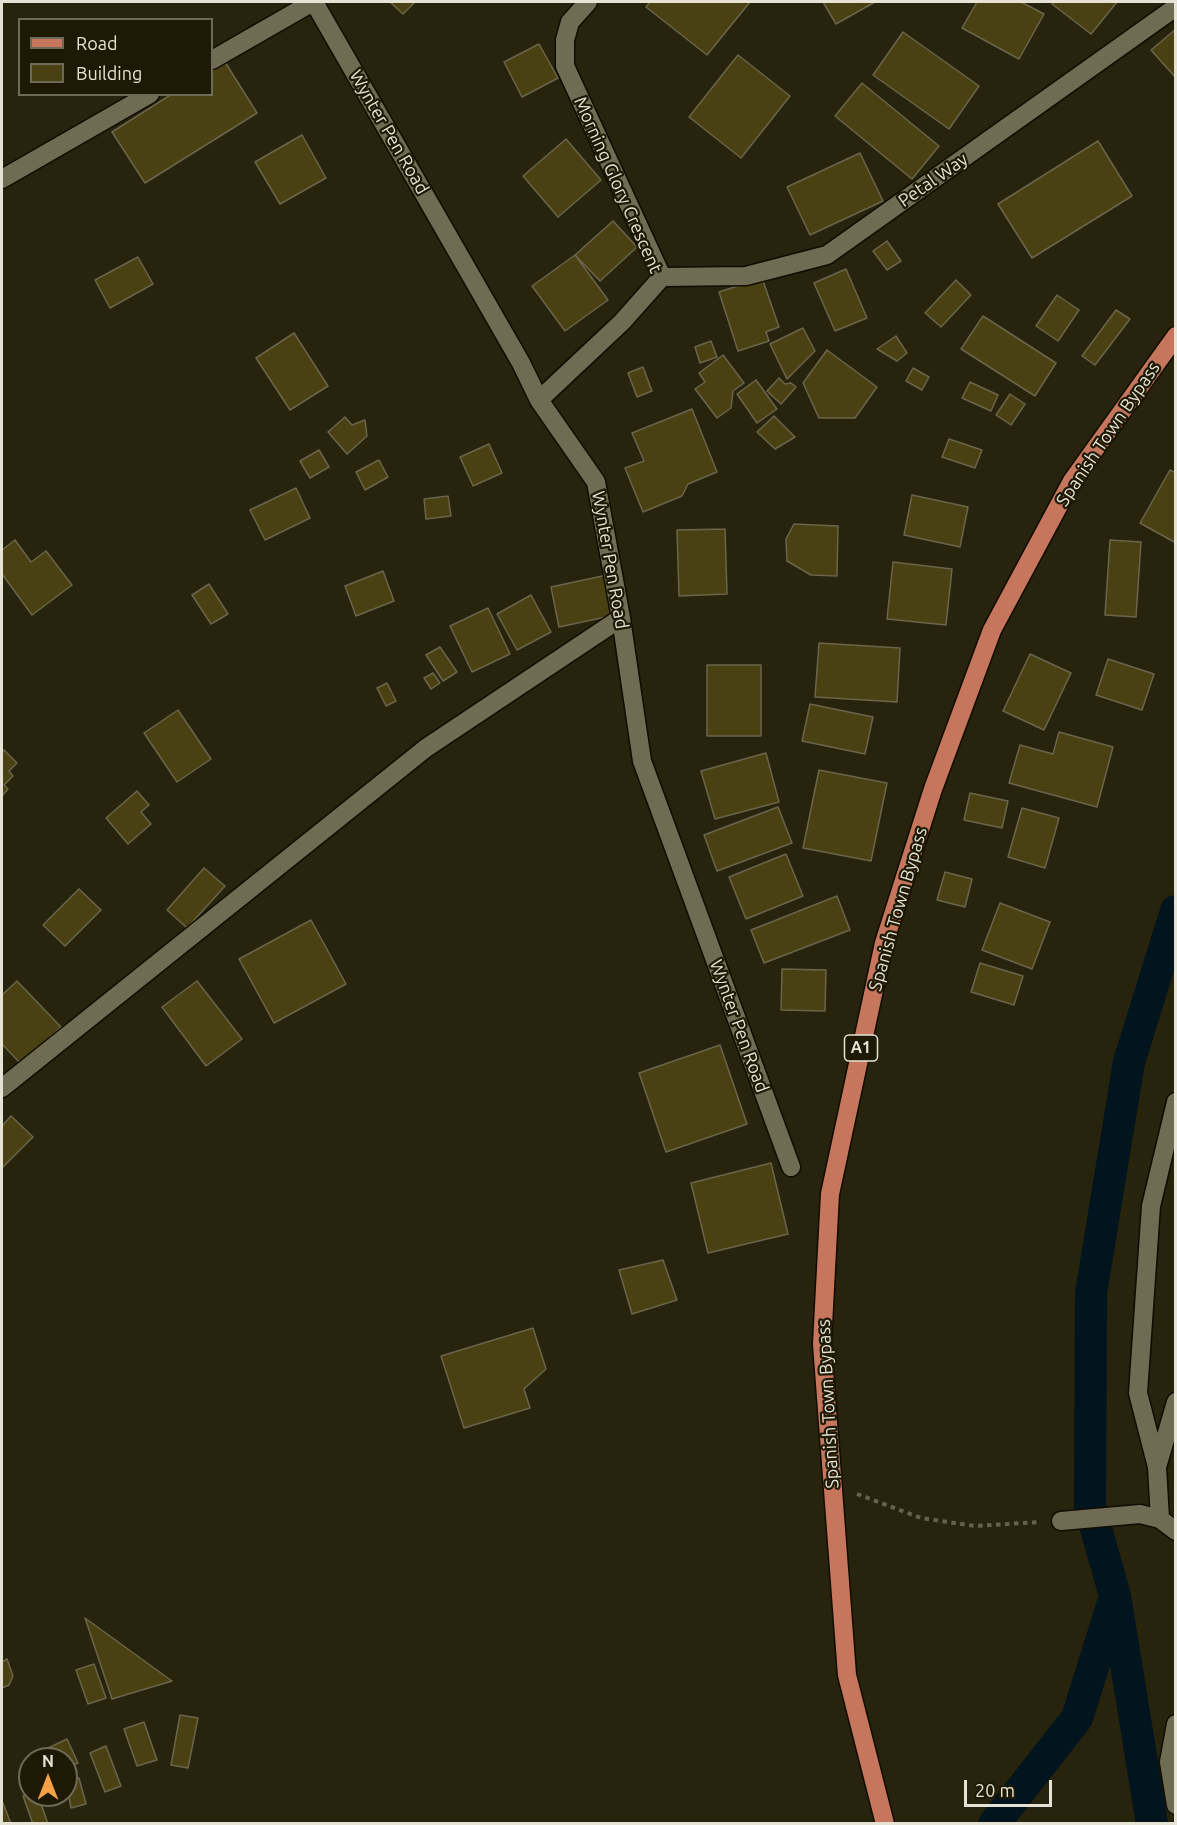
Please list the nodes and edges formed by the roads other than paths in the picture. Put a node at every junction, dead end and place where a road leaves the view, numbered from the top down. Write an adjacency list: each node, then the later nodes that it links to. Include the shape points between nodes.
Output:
1 (314, 2): 4 (street); 9 (street, Wynter Pen Road, via 521,363)
2 (588, 2): 7 (street, Morning Glory Crescent, via 570,22 565,66)
3 (1176, 7): 7 (street, Petal Way, via 827,255 746,276)
4 (213, 59)
5 (147, 96): 6 (street)
6 (2, 179)
7 (662, 277): 9 (street, Morning Glory Crescent, via 622,322)
8 (1176, 336): 21 (main road, Spanish Town Bypass / A1, via 1072,481 992,630 933,789 884,943 830,1194 822,1344 847,1675)
9 (538, 400): 10 (street, Wynter Pen Road, via 596,482)
10 (621, 618): 11 (street, via 426,748); 13 (street, Wynter Pen Road, via 642,761)
11 (2, 1088)
12 (1176, 1102): 15 (street, via 1151,1206 1138,1393)
13 (790, 1167)
14 (1176, 1402): 15 (street)
15 (1157, 1467): 16 (street)
16 (1160, 1519): 17 (street, via 1140,1514); 18 (street)
17 (1061, 1521)
18 (1176, 1531)
19 (1176, 1724): 20 (street, via 1169,1762)
20 (1176, 1805)
21 (885, 1824)

